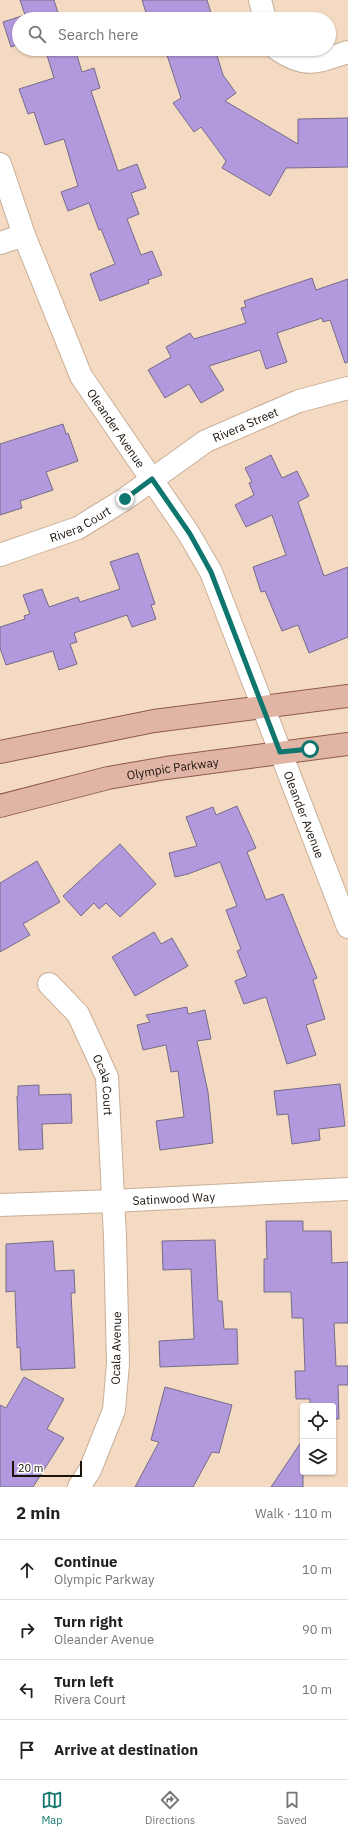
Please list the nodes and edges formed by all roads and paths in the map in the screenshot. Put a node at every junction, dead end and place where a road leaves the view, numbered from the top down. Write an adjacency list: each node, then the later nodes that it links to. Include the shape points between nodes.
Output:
1 (260, 0): 2 (street)
2 (263, 12)
3 (348, 52): 6 (street)
4 (288, 56): 5 (street, via 310,63)
5 (336, 56)
6 (336, 56)
7 (0, 164): 8 (street, Oleander Avenue)
8 (24, 235): 9 (street); 11 (street, Oleander Avenue, via 81,376)
9 (0, 243)
10 (348, 388): 11 (street, Rivera Street, via 299,401 206,441)
11 (152, 479): 12 (street, Rivera Court, via 78,528); 14 (street, Oleander Avenue, via 190,534 211,572)
12 (0, 555)
13 (348, 696): 14 (main road)
14 (263, 708): 16 (main road, via 154,721); 17 (street, Oleander Avenue)
15 (348, 744): 17 (main road, Olympic Parkway)
16 (0, 752)
17 (280, 752): 18 (main road, Olympic Parkway, via 108,778); 19 (street, Oleander Avenue)
18 (0, 806)
19 (348, 927)
20 (49, 984): 22 (street, Ocala Court, via 78,1014 107,1077)
21 (348, 1189): 22 (street, Satinwood Way)
22 (113, 1201): 23 (street, Satinwood Way); 24 (street, Ocala Avenue, via 118,1363 114,1410 90,1470)
23 (0, 1205)
24 (79, 1487)

